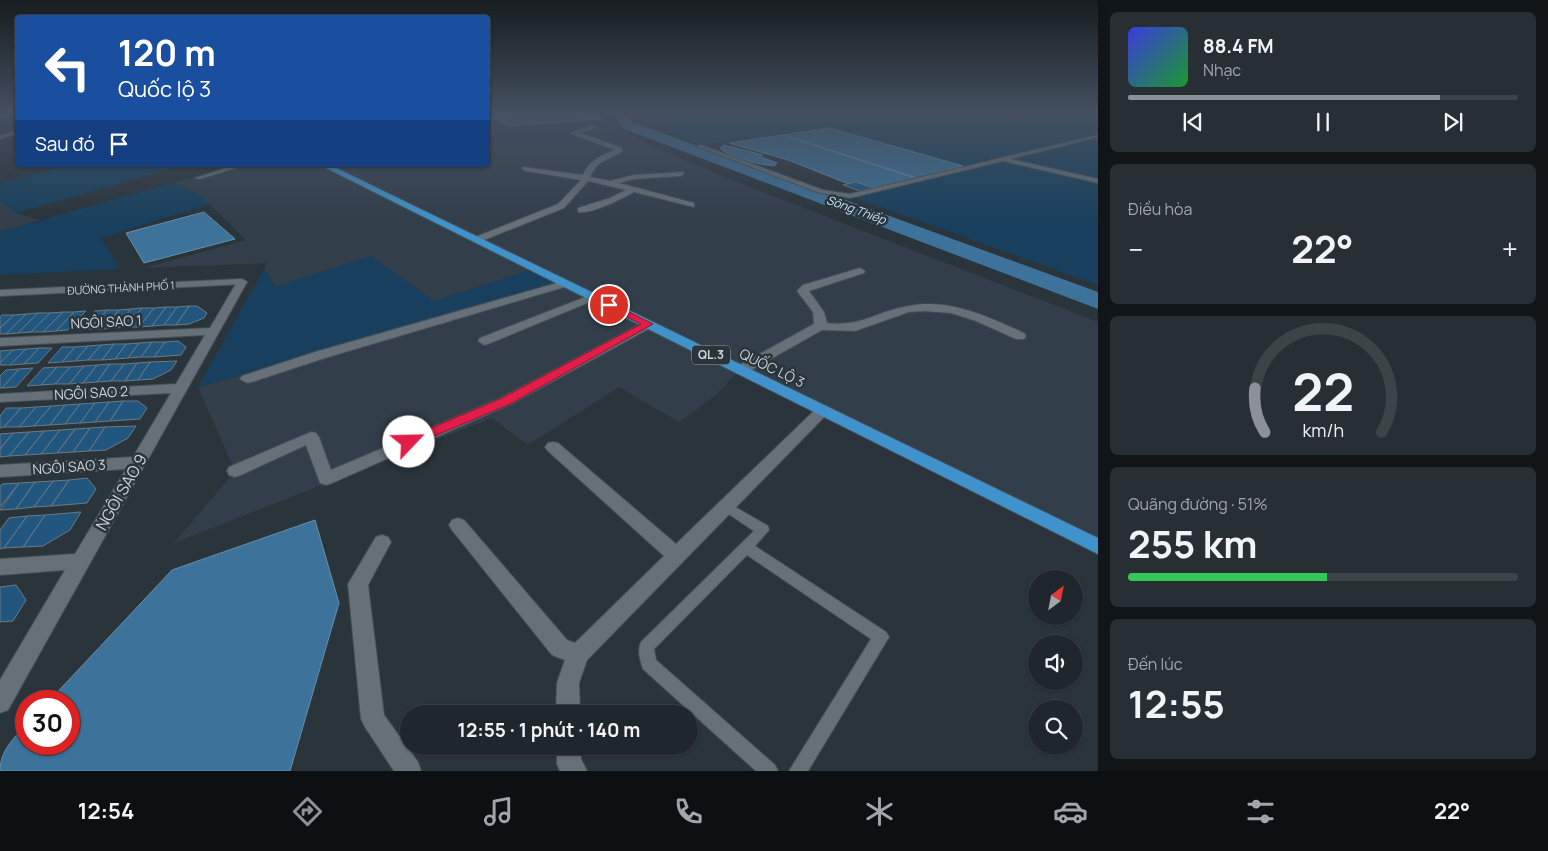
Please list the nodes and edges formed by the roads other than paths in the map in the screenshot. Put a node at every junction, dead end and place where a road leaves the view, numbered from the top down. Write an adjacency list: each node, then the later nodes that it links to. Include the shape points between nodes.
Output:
1 (618, 149): 10 (street, via 599,159)
2 (707, 149): 4 (lane, via 822,192 850,196)
3 (1040, 149): 4 (lane)
4 (999, 158): 11 (lane)
5 (235, 167): 9 (lane)
6 (328, 167): 16 (highway, QUỐC LỘ 3 / QL.3)
7 (526, 169): 10 (street)
8 (680, 174): 12 (street, via 634,177)
9 (198, 178)
10 (586, 178): 12 (street); 16 (street, via 561,206)
11 (1098, 181)
12 (611, 183): 13 (street)
13 (633, 189): 14 (street); 15 (street, via 613,200)
14 (691, 205)
15 (581, 210)
16 (476, 240): 19 (highway, QUỐC LỘ 3 / QL.3)
17 (860, 271): 23 (street, via 803,291 821,314)
18 (242, 282): 20 (street, ĐƯỜNG THÀNH PHỐ 1); 24 (street, NGÔI SAO 9)
19 (564, 284): 21 (highway, QUỐC LỘ 3 / QL.3); 29 (street, via 320,355)
20 (0, 293)
21 (593, 297): 22 (highway, QUỐC LỘ 3 / QL.3); 26 (street)
22 (648, 324): 28 (highway, QUỐC LỘ 3 / QL.3); 36 (street, via 506,401 326,479 311,437)
23 (820, 326): 25 (street, via 855,327 895,312 930,308 974,315); 28 (street)
24 (214, 331): 27 (street, NGÔI SAO 1); 30 (street, NGÔI SAO 9)
25 (1020, 336)
26 (484, 341)
27 (0, 342)
28 (741, 370): 32 (highway, QUỐC LỘ 3 / QL.3)
29 (247, 380)
30 (182, 388): 31 (street, NGÔI SAO 2); 34 (street, NGÔI SAO 9)
31 (0, 398)
32 (822, 410): 37 (street); 40 (highway, QUỐC LỘ 3 / QL.3)
33 (553, 447): 42 (street)
34 (138, 462): 35 (street, NGÔI SAO 3); 43 (street, NGÔI SAO 9)
35 (0, 471)
36 (235, 471)
37 (725, 506): 41 (lane, via 763,530); 42 (street)
38 (458, 526): 45 (street, via 560,648)
39 (382, 542): 48 (street, via 358,584 373,719)
40 (1098, 546)
41 (746, 548): 49 (lane, via 646,647 649,664); 50 (lane, via 881,637)
42 (676, 555): 45 (street)
43 (82, 560): 44 (street); 46 (street, NGÔI SAO 9)
44 (0, 567)
45 (578, 654): 47 (street, via 568,683)
46 (0, 702)
47 (568, 705)
48 (409, 771)
49 (769, 771)
50 (798, 771)

